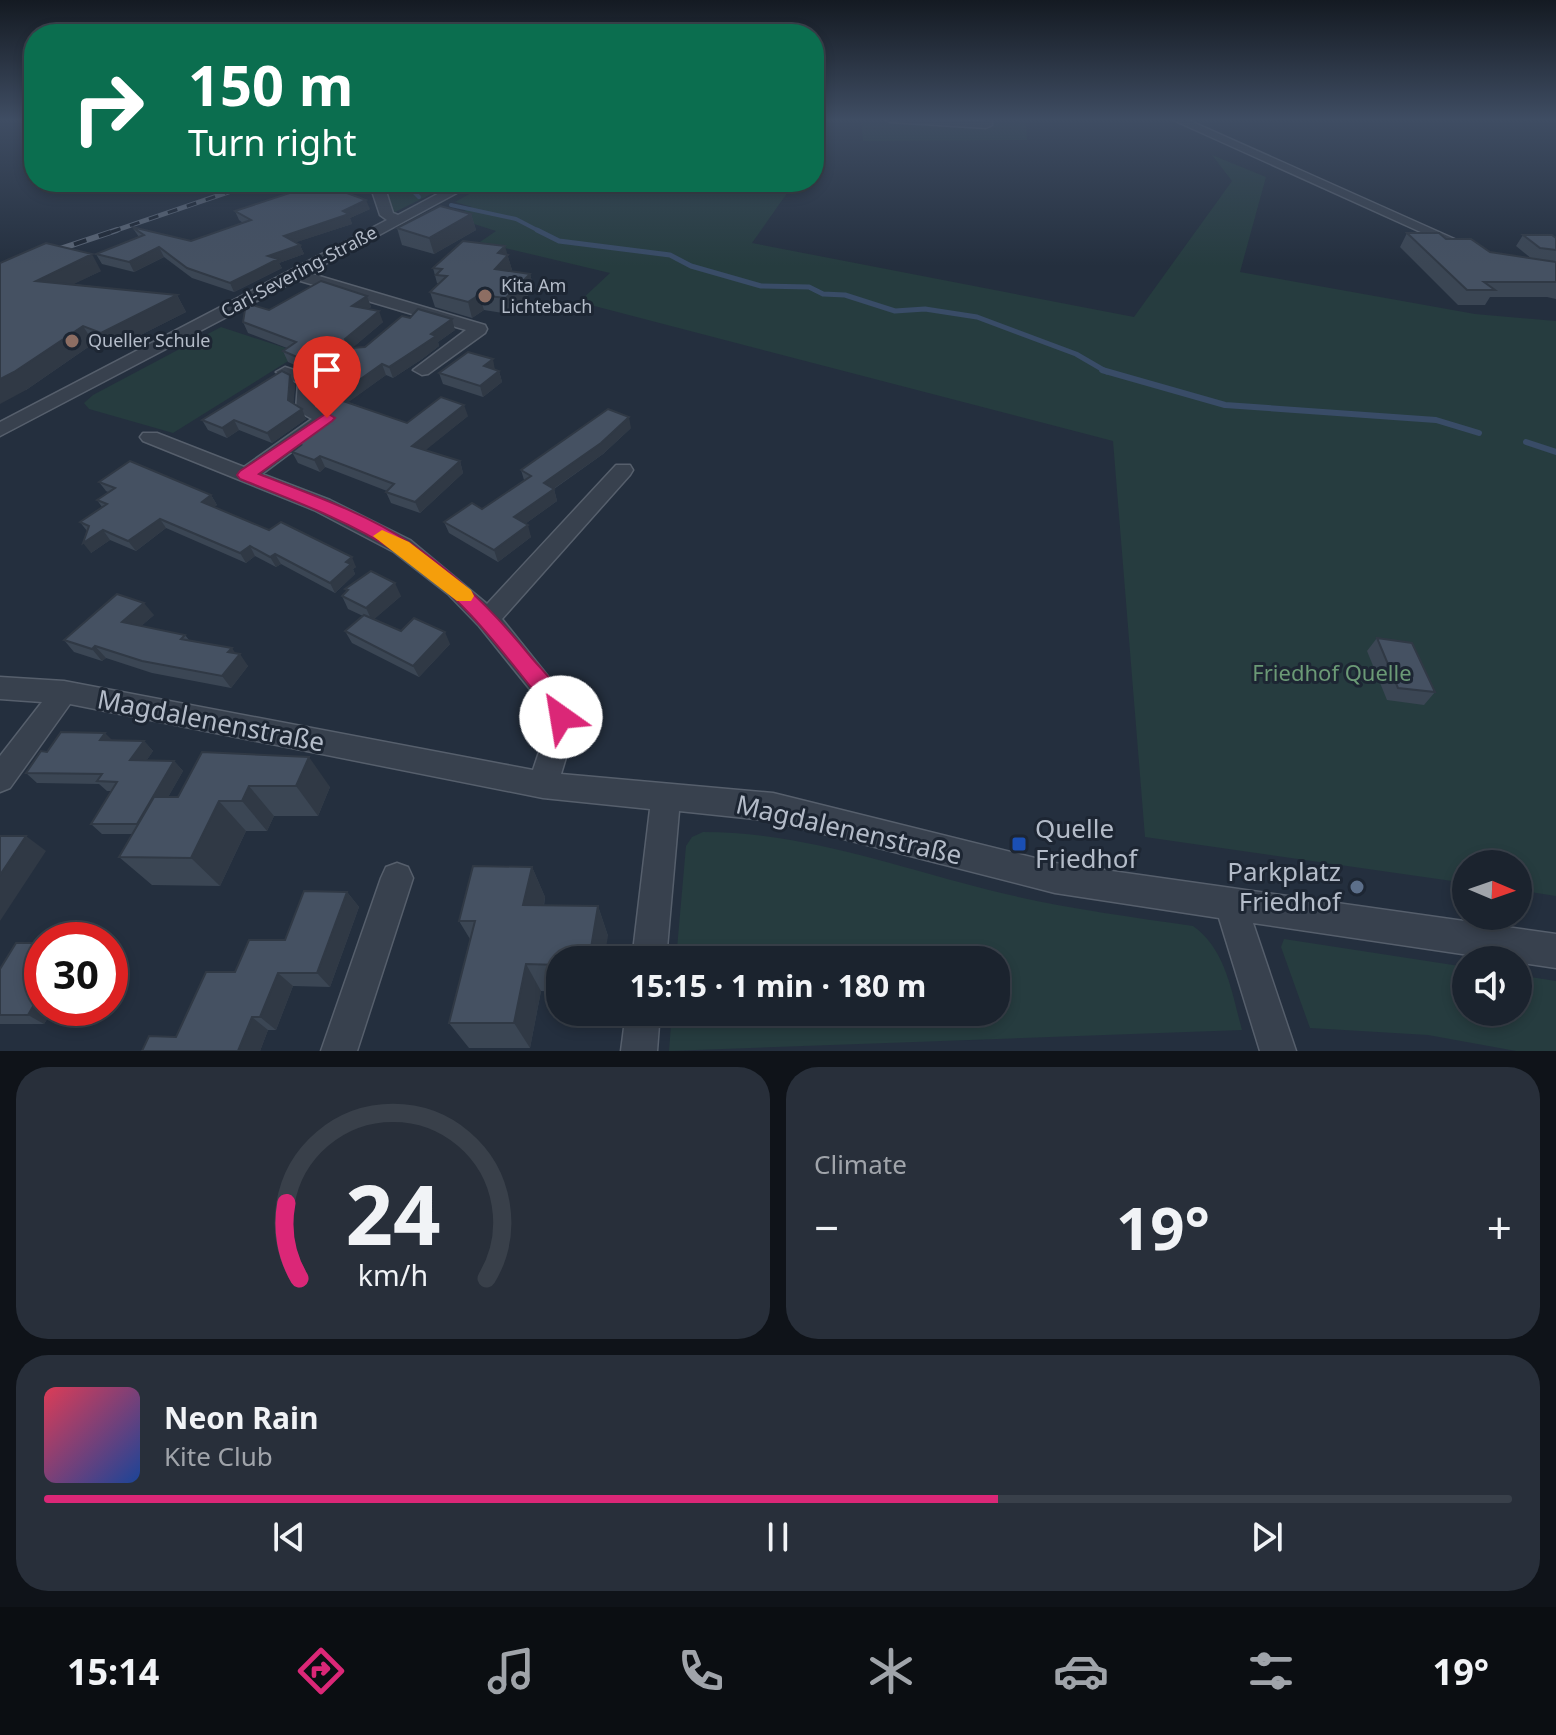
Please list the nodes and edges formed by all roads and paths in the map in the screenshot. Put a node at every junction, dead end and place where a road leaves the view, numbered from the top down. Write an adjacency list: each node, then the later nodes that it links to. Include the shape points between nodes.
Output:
1 (1287, 168): 5 (street)
2 (379, 192): 4 (street, via 387,215)
3 (451, 192): 4 (street, Carl-Severing-Straße)
4 (398, 220): 6 (street, Carl-Severing-Straße)
5 (1482, 254)
6 (295, 274): 7 (street, via 407,314 479,329); 9 (street, Carl-Severing-Straße)
7 (422, 370)
8 (285, 372): 12 (street, via 307,380 305,410 327,418)
9 (0, 430)
10 (150, 437): 12 (street)
11 (623, 470): 13 (street)
12 (246, 475): 13 (street, via 322,505 402,546)
13 (488, 619): 17 (street, via 558,705 560,731)
14 (0, 688): 15 (street, Magdalenenstraße)
15 (64, 692): 16 (street); 17 (street, Magdalenenstraße)
16 (0, 779)
17 (543, 785): 18 (street, Magdalenenstraße)
18 (666, 796): 20 (street, Magdalenenstraße, via 773,807 1040,875); 21 (street)
19 (397, 878): 24 (street)
20 (1231, 905): 22 (street, Magdalenenstraße); 26 (street)
21 (650, 946)
22 (1556, 951)
23 (642, 1026): 25 (street)
24 (339, 1051)
25 (639, 1051)
26 (1278, 1051)

